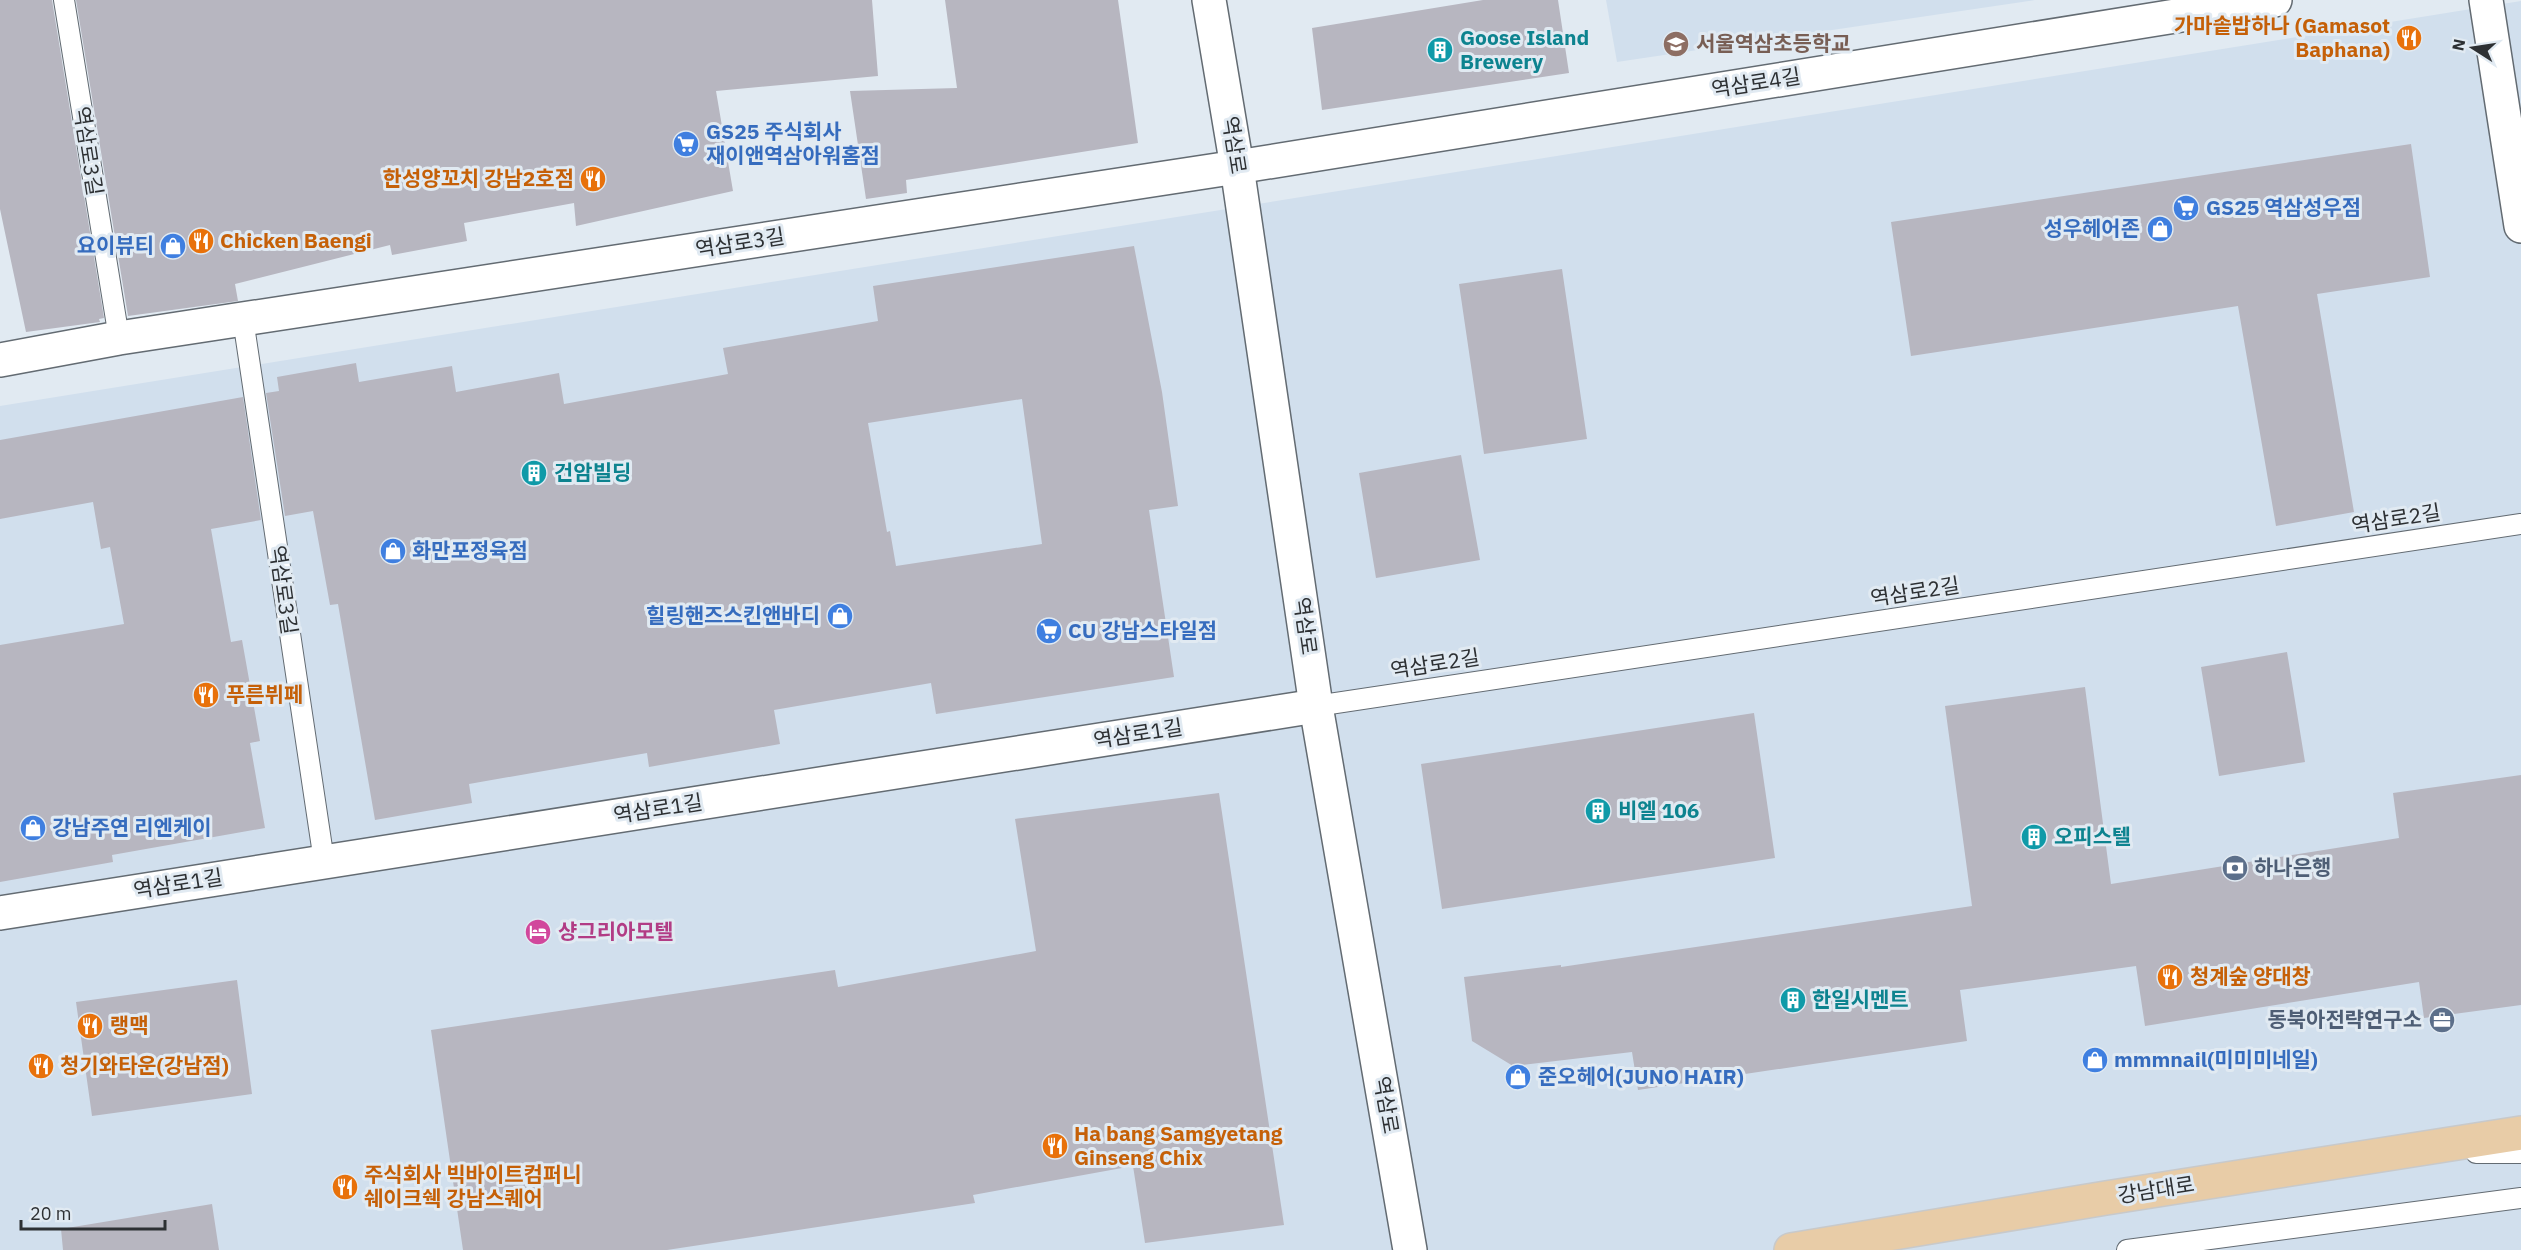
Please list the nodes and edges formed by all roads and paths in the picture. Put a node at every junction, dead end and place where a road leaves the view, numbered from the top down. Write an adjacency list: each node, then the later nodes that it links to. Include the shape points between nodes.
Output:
1 (64, 0): 8 (lane, 역삼로3길)
2 (1209, 0): 5 (street, 역삼로)
3 (2275, 0): 5 (street, 역삼로4길)
4 (2486, 0): 6 (street)
5 (1237, 167): 7 (street, 역삼로3길); 11 (street, 역삼로)
6 (2521, 226)
7 (243, 319): 8 (street, 역삼로3길); 12 (lane, 역삼로3길)
8 (119, 338): 9 (street, 역삼로3길)
9 (0, 360)
10 (2521, 524): 11 (lane, 역삼로2길)
11 (1316, 706): 12 (street, 역삼로1길); 18 (street, 역삼로)
12 (324, 861): 13 (street, 역삼로1길)
13 (0, 913)
14 (2521, 1133): 16 (main road, 강남대로)
15 (2521, 1153): 16 (lane)
16 (2383, 1155): 19 (main road, 강남대로)
17 (2521, 1198): 20 (lane)
18 (1410, 1250)
19 (1791, 1250)
20 (2127, 1250)

